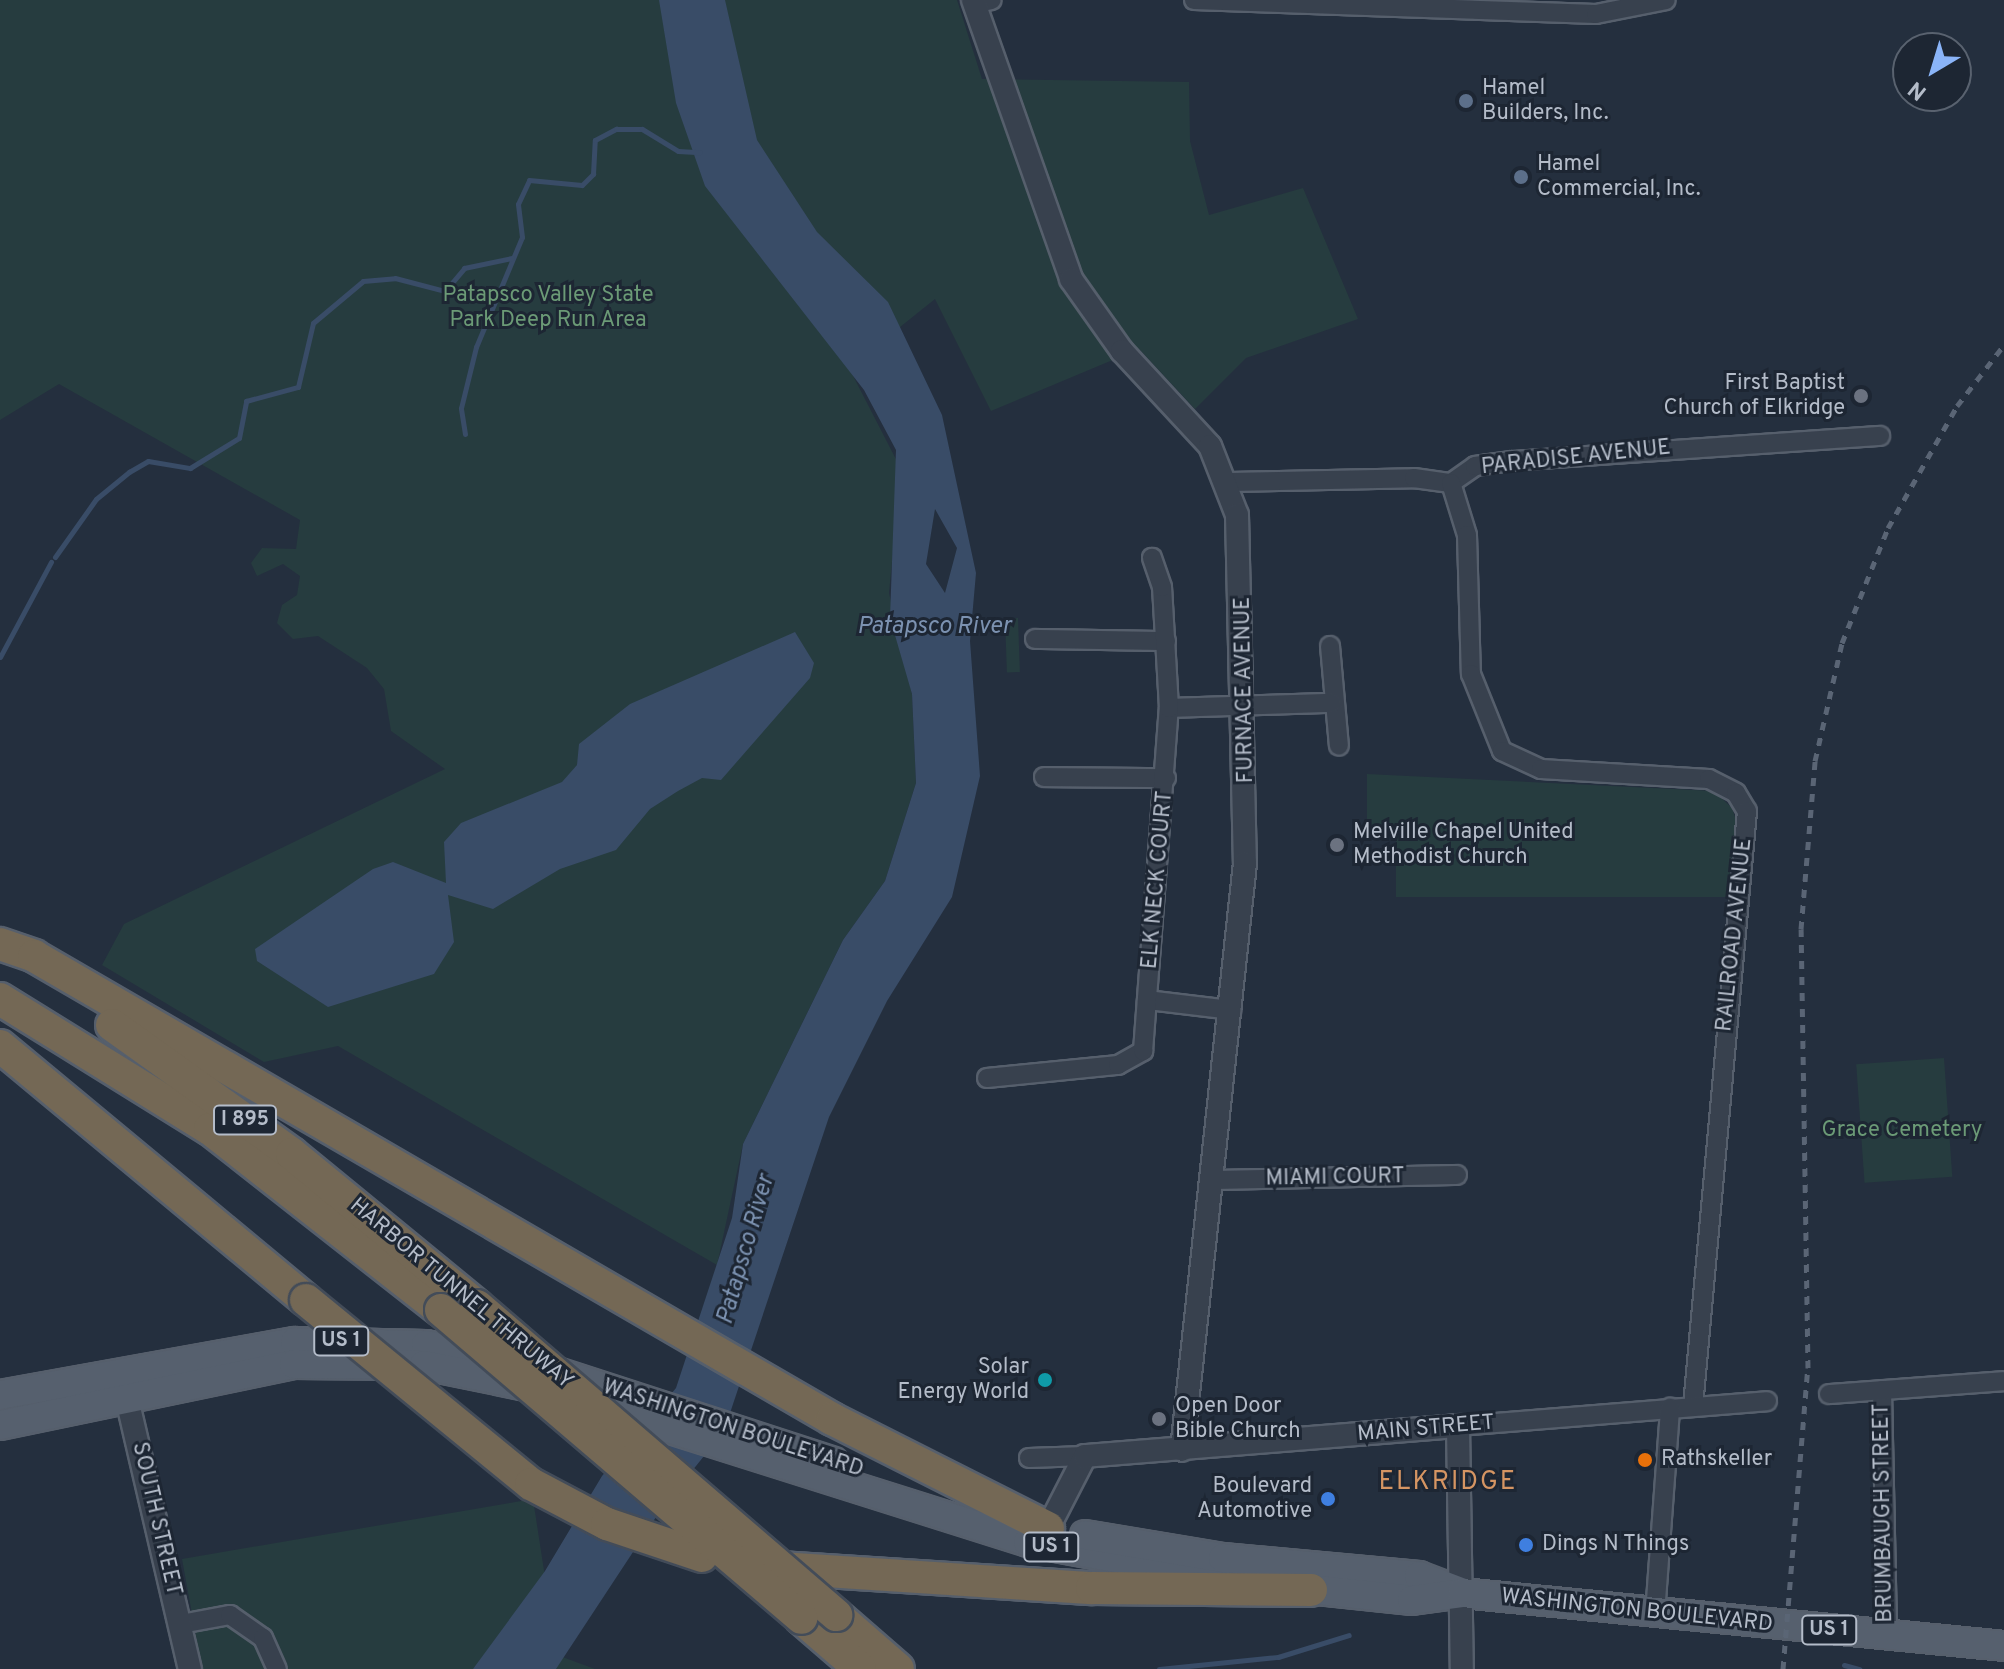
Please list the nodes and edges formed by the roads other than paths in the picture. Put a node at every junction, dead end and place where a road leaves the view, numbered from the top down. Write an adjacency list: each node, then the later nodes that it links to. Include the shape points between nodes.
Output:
1 (1194, 0): 2 (street, via 1596,14)
2 (1666, 0)
3 (980, 1): 5 (street, FURNACE AVENUE, via 1071,279 1122,351 1199,431)
4 (1880, 436): 6 (street, PARADISE AVENUE, via 1512,461 1475,466)
5 (1230, 482): 6 (street, PARADISE AVENUE); 12 (street, FURNACE AVENUE, via 1241,551)
6 (1451, 483): 34 (street, RAILROAD AVENUE, via 1467,535 1471,674 1502,751 1541,769 1709,779 1736,793 1747,811)
7 (1152, 558): 9 (street, ELK NECK COURT)
8 (1035, 639): 9 (street)
9 (1166, 641): 13 (street, ELK NECK COURT)
10 (1330, 646): 11 (street)
11 (1332, 703): 12 (street); 14 (street)
12 (1245, 706): 13 (street); 21 (street, FURNACE AVENUE, via 1245,863)
13 (1169, 708): 16 (street, ELK NECK COURT)
14 (1339, 746)
15 (1044, 777): 16 (street)
16 (1166, 778): 20 (street, ELK NECK COURT)
17 (0, 944): 42 (highway, via 34,956 775,1387)
18 (0, 951): 52 (highway, HARBOR TUNNEL THRUWAY / I 895, bridge, via 292,1154)
19 (0, 999): 51 (highway, HARBOR TUNNEL THRUWAY / I 895, bridge, via 210,1129 441,1310)
20 (1147, 1000): 21 (street); 23 (street, ELK NECK COURT, via 1143,1051 1118,1065)
21 (1231, 1010): 25 (street, FURNACE AVENUE)
22 (0, 1046): 43 (highway, bridge, via 531,1484 619,1530 702,1556 1092,1588)
23 (987, 1078)
24 (1457, 1175): 25 (street, MIAMI COURT)
25 (1212, 1180): 39 (street, FURNACE AVENUE)
26 (121, 1370): 28 (main road, WASHINGTON BOULEVARD / US 1, via 220,1350 360,1341 426,1345); 31 (main road, WASHINGTON BOULEVARD / US 1); 32 (street, SOUTH STREET)
27 (2004, 1381): 29 (street)
28 (557, 1382): 32 (main road, WASHINGTON BOULEVARD / US 1, via 368,1361 294,1364); 38 (main road, WASHINGTON BOULEVARD / US 1)
29 (1882, 1390): 30 (street); 47 (street, BRUMBAUGH STREET)
30 (1829, 1394)
31 (0, 1395)
32 (127, 1397): 36 (main road, WASHINGTON BOULEVARD / US 1); 46 (street, SOUTH STREET)
33 (1767, 1401): 34 (street, MAIN STREET)
34 (1693, 1407): 35 (street, MAIN STREET)
35 (1670, 1408): 37 (street, MAIN STREET); 45 (street)
36 (0, 1425)
37 (1458, 1426): 39 (street, MAIN STREET); 44 (street)
38 (749, 1445): 42 (main road, WASHINGTON BOULEVARD / US 1); 43 (main road, WASHINGTON BOULEVARD / US 1, via 1064,1551)
39 (1182, 1450): 40 (street, MAIN STREET)
40 (1085, 1456): 41 (street, MAIN STREET); 42 (street)
41 (1029, 1458)
42 (1048, 1528): 44 (main road, WASHINGTON BOULEVARD / US 1, via 1223,1558 1419,1576)
43 (1311, 1590): 44 (main road, WASHINGTON BOULEVARD / US 1, via 1412,1600)
44 (1462, 1593): 45 (main road, WASHINGTON BOULEVARD / US 1); 53 (street)
45 (1655, 1614): 47 (main road, WASHINGTON BOULEVARD / US 1)
46 (181, 1624): 49 (street, SOUTH STREET); 50 (street, via 230,1615 263,1638)
47 (1887, 1635): 48 (main road, WASHINGTON BOULEVARD / US 1)
48 (2004, 1646)
49 (190, 1669)
50 (277, 1669)
51 (860, 1669)
52 (898, 1669)
53 (1462, 1669)

